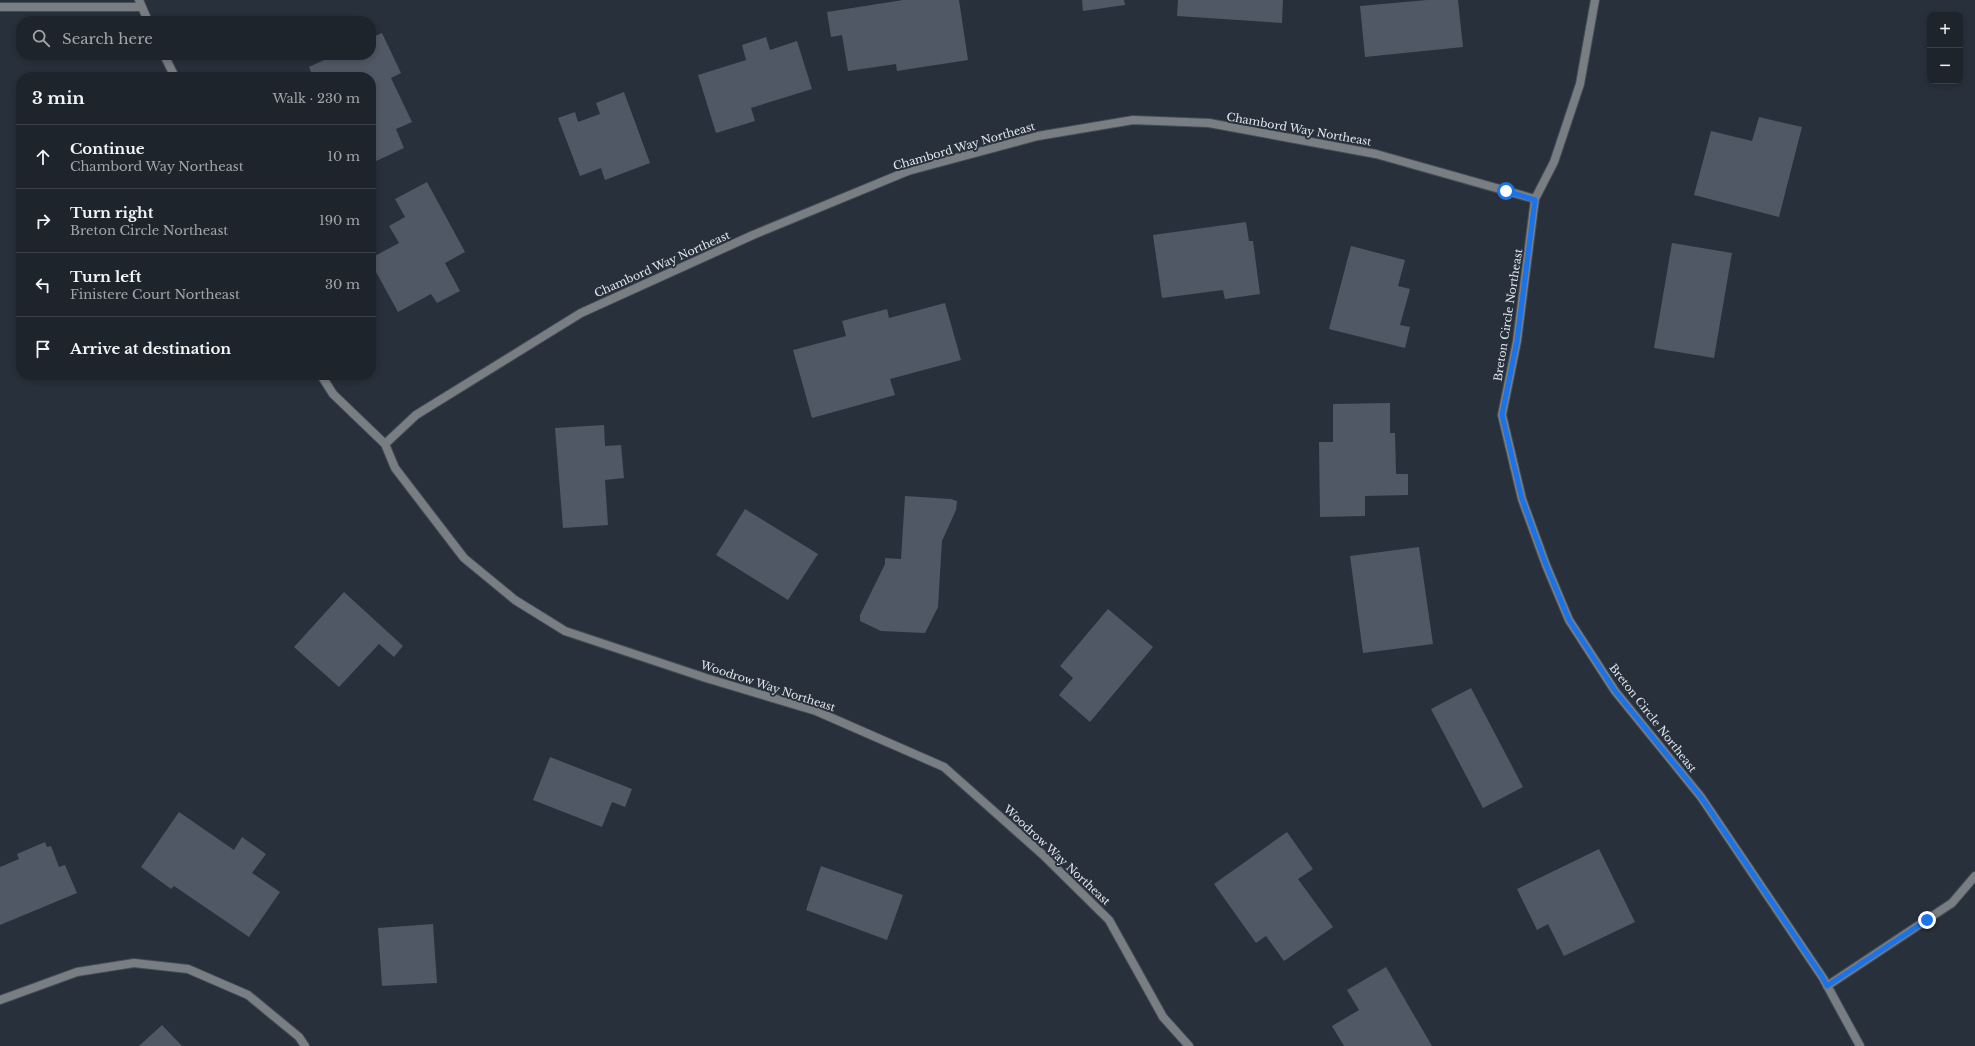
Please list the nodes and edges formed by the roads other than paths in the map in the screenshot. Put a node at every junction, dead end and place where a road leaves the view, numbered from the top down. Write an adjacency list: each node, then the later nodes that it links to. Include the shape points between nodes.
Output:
1 (1595, 0): 7 (street, Breton Circle Northeast, via 1580,84 1554,162)
2 (140, 4): 3 (street); 4 (street)
3 (0, 7)
4 (146, 16)
5 (166, 60): 6 (street)
6 (172, 72)
7 (1535, 200): 9 (street, Chambord Way Northeast, via 1376,154 1208,123 1133,120 1038,136 908,170 581,313 416,416); 11 (street, Breton Circle Northeast, via 1517,341 1502,415 1522,499 1546,565 1569,620 1615,691 1701,797)
8 (325, 380): 9 (street, Woodrow Way Northeast, via 333,394)
9 (385, 444): 14 (street, Woodrow Way Northeast, via 395,468 464,558 515,600 565,631 816,711 944,766 1042,854 1110,920 1163,1017)
10 (1975, 876): 11 (street, via 1952,903)
11 (1827, 986): 15 (street, Breton Circle Northeast)
12 (0, 1000): 13 (street, via 84,971 134,963 188,969 248,995 299,1037)
13 (305, 1046)
14 (1189, 1046)
15 (1860, 1046)

